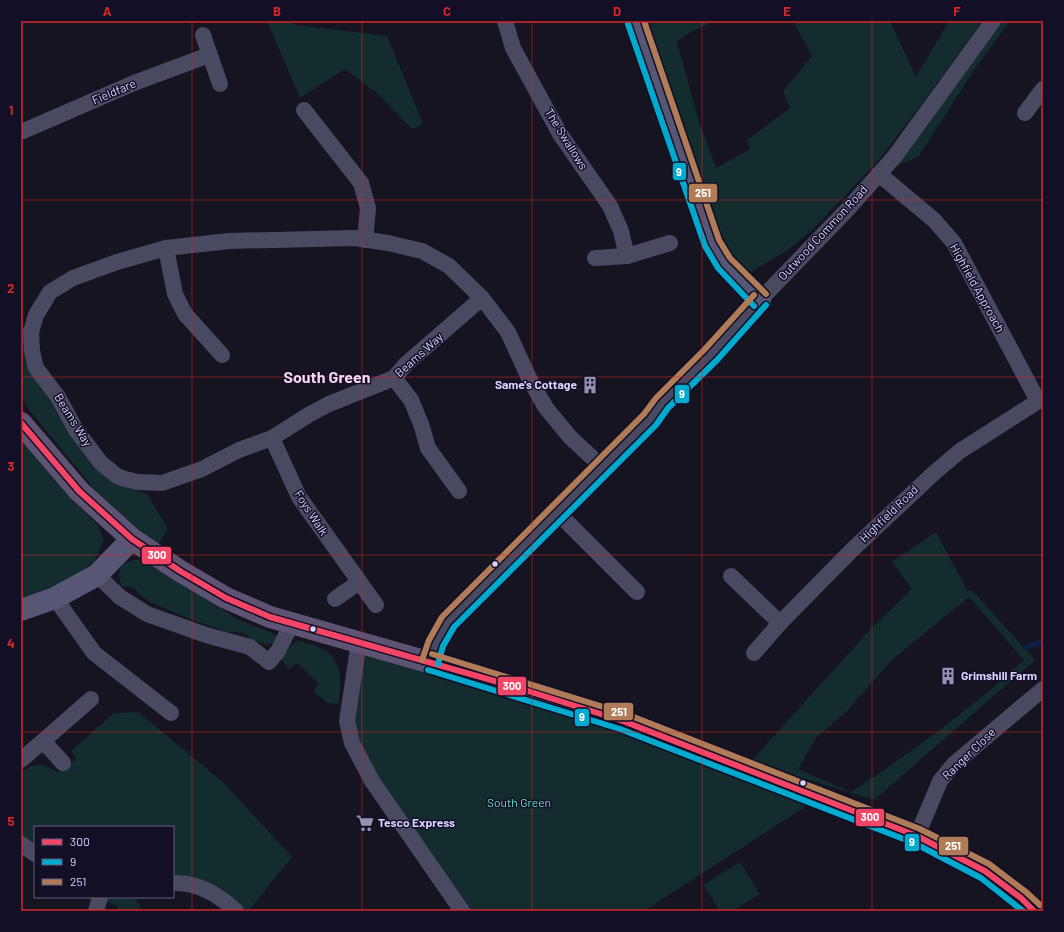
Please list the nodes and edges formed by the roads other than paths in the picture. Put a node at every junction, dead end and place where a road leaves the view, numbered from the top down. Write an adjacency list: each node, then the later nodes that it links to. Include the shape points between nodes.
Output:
1 (505, 21): 15 (street, The Swallows, via 513,48 560,134 610,206 621,231)
2 (636, 21): 18 (street, via 712,243 724,263)
3 (993, 21): 11 (street, Outwood Common Road, via 895,156)
4 (203, 35): 5 (street)
5 (209, 55): 6 (street); 10 (street, Fieldfare, via 134,83)
6 (220, 84)
7 (1043, 89): 9 (street)
8 (304, 110): 12 (street, via 361,183 368,208)
9 (1025, 113)
10 (21, 132)
11 (879, 174): 18 (street, Outwood Common Road); 21 (street, Highfield Approach, via 934,220 954,243)
12 (365, 240): 14 (street, Beams Way, via 259,240); 17 (street, Beams Way, via 422,251 449,266)
13 (670, 243): 15 (street)
14 (166, 248): 19 (street, via 175,294 185,314); 23 (street, Beams Way, via 84,273 50,292 36,315 31,332 36,368 58,396 76,430 102,463 125,479 162,483)
15 (627, 256): 16 (street)
16 (595, 258)
17 (482, 298): 20 (street, Beams Way, via 406,364); 24 (street, Beams Way, via 508,332 546,408 570,437)
18 (760, 300): 24 (street, Outwood Common Road, via 711,355 662,403 650,419)
19 (222, 356)
20 (394, 378): 23 (street, Beams Way, via 328,404); 25 (street, via 411,400 428,448)
21 (1040, 399): 37 (street, Highfield Road, via 960,450 934,472)
22 (21, 423): 27 (main road, via 79,490)
23 (272, 438): 30 (street, Foys Walk, via 299,497)
24 (601, 466): 26 (street, Outwood Common Road)
25 (459, 491)
26 (557, 512): 31 (street); 40 (street, Outwood Common Road, via 448,622 436,643)
27 (132, 539): 28 (street); 36 (main road, via 226,598 270,617)
28 (97, 575): 32 (street); 36 (street, via 120,597 147,614 250,647 269,662 278,651)
29 (731, 576): 37 (street)
30 (359, 582): 33 (street); 34 (street, Foys Walk)
31 (637, 592)
32 (55, 598): 35 (street); 43 (street, via 94,653)
33 (335, 599)
34 (376, 605)
35 (21, 610)
36 (292, 623): 38 (main road)
37 (780, 623): 39 (street, Highfield Road)
38 (359, 642): 40 (main road); 54 (street, via 347,721 352,743 372,781)
39 (754, 653)
40 (430, 662): 47 (main road, via 623,722)
41 (1043, 689): 47 (street, Ranger Close, via 954,764 940,781)
42 (91, 699): 44 (street)
43 (171, 713)
44 (43, 741): 45 (street); 46 (street)
45 (21, 760)
46 (63, 762)
47 (917, 836): 55 (main road, via 985,871)
48 (21, 844): 49 (street)
49 (34, 853)
50 (174, 884): 53 (street, via 208,890)
51 (100, 898): 52 (street)
52 (96, 911)
53 (236, 911)
54 (462, 911)
55 (1034, 911)

